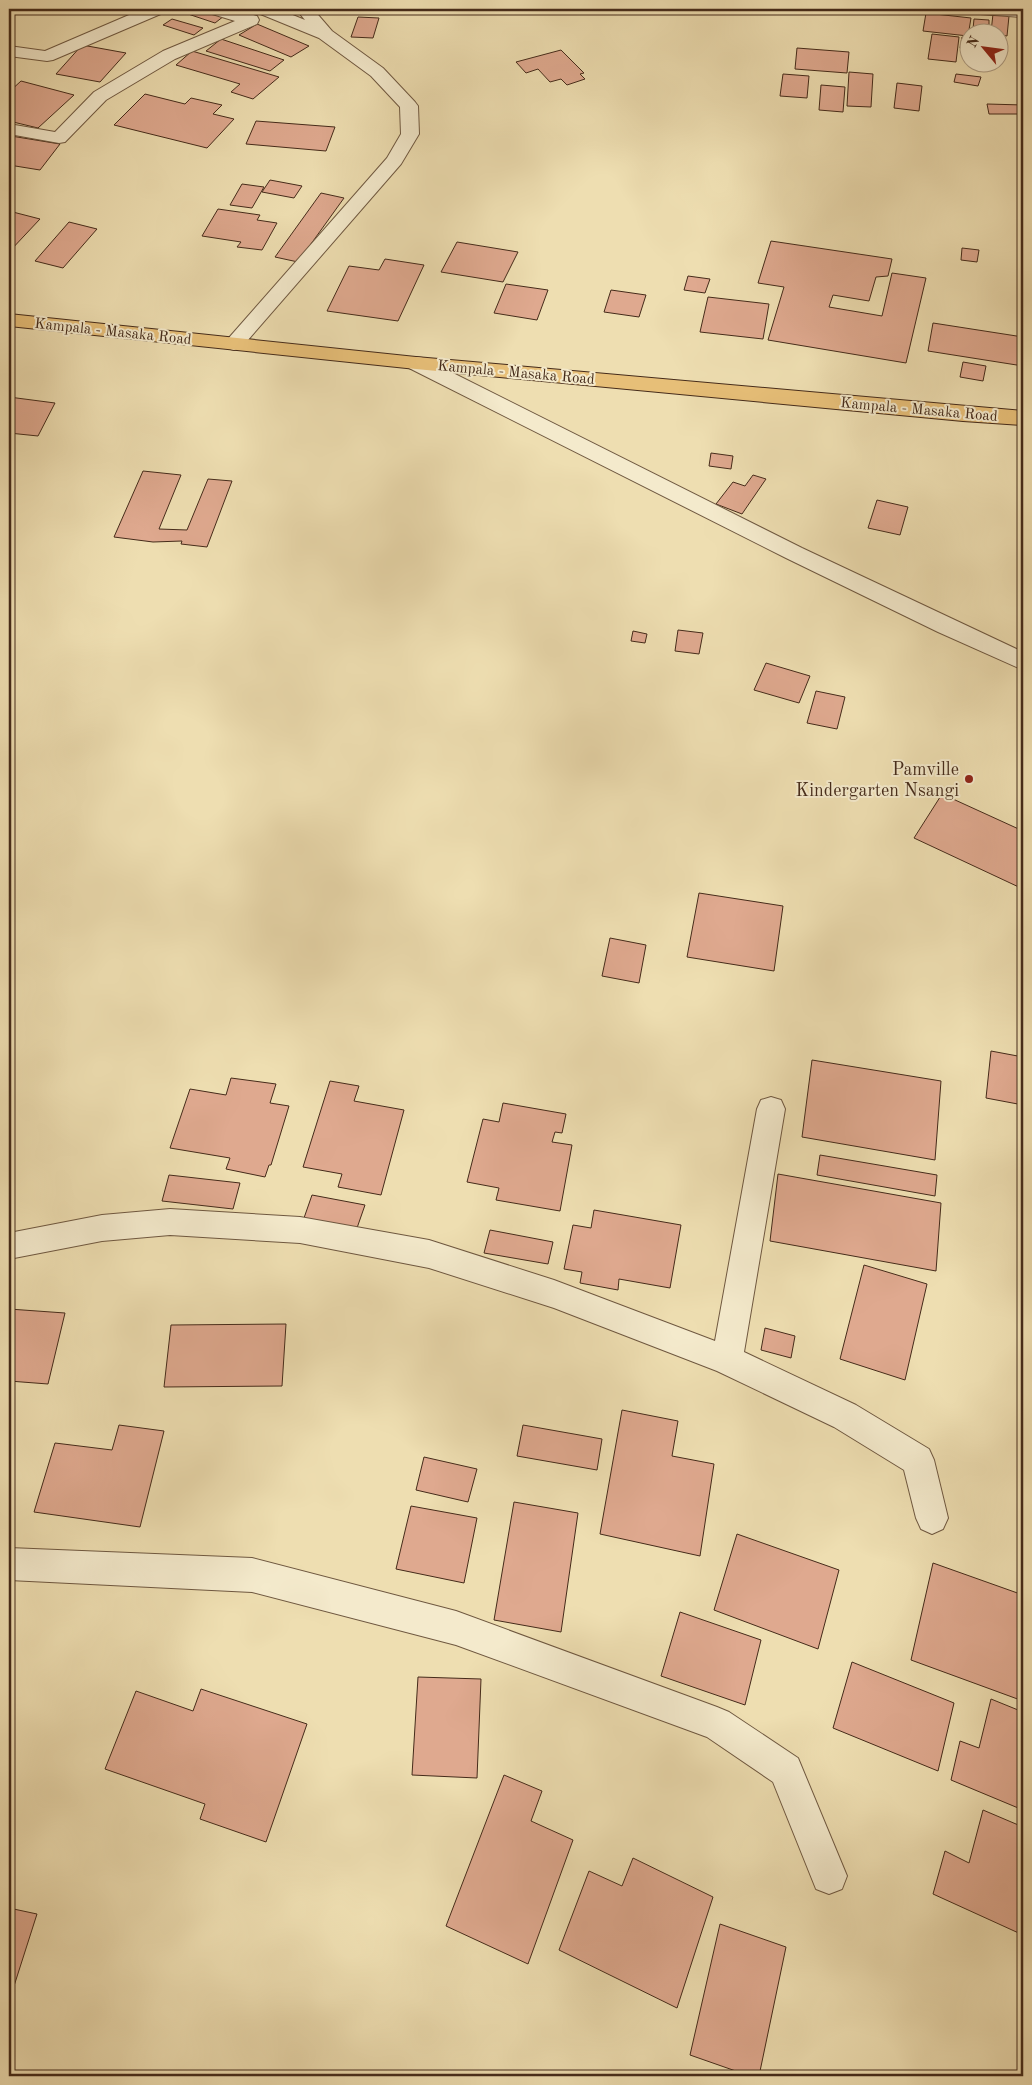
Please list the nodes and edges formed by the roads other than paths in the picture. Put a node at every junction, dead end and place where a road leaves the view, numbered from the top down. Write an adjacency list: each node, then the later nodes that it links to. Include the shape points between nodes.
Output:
1 (157, 9): 8 (street, via 46,56)
2 (215, 9): 9 (street, via 250,20 169,55 100,96 59,138)
3 (264, 9): 7 (street)
4 (304, 9): 7 (street)
5 (980, 9): 6 (street)
6 (1023, 12)
7 (326, 35): 11 (street, via 377,72 409,106 410,134 395,160)
8 (9, 51)
9 (9, 128)
10 (9, 320): 11 (main road, Kampala - Masaka Road)
11 (234, 344): 12 (main road, Kampala - Masaka Road)
12 (416, 363): 13 (main road, Kampala - Masaka Road); 14 (street, via 904,607)
13 (1023, 418)
14 (1023, 662)
15 (771, 1110): 17 (street)
16 (9, 1246): 17 (street, via 102,1228 170,1222 300,1230 438,1257 554,1294)
17 (727, 1360): 18 (street, via 846,1416 918,1460)
18 (932, 1518)
19 (9, 1564): 20 (street, via 252,1575 456,1628 717,1724 786,1770)
20 (829, 1876)

